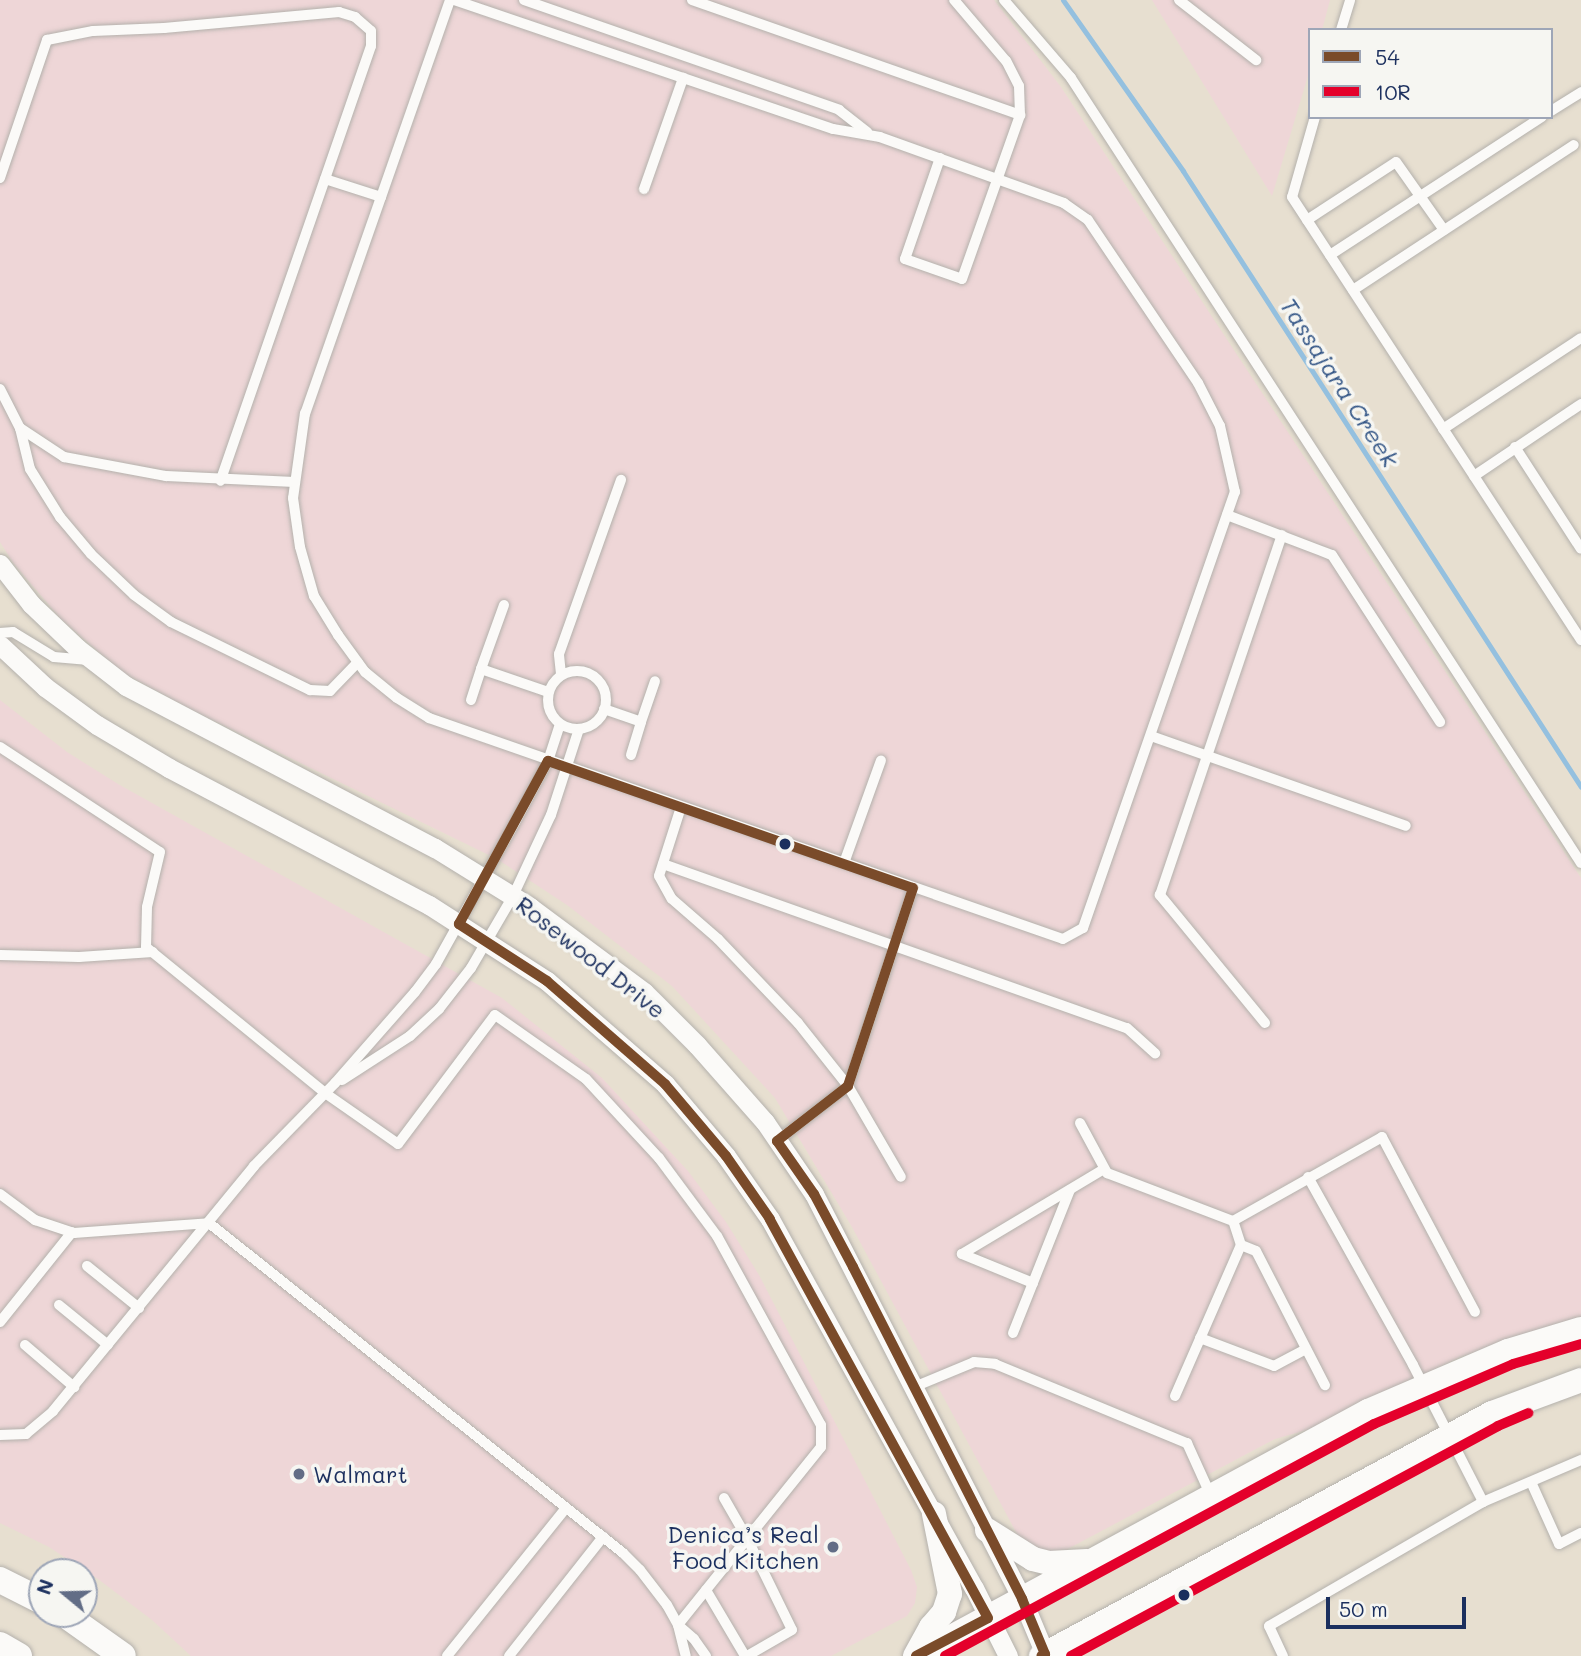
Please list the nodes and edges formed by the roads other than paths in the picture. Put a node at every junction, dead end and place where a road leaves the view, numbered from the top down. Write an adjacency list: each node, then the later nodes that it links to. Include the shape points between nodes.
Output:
1 (451, 0): 10 (lane); 24 (lane)
2 (524, 0): 16 (lane, via 839,110)
3 (692, 0): 13 (lane)
4 (954, 0): 13 (lane, via 1006,61 1019,86)
5 (1004, 0): 69 (lane, via 1071,78)
6 (1179, 0): 9 (lane)
7 (1350, 0): 8 (lane)
8 (1342, 28)
9 (1256, 61)
10 (683, 78): 16 (lane, via 832,129); 22 (lane)
11 (1581, 92): 12 (lane)
12 (1553, 110)
13 (1020, 115): 21 (lane)
14 (1314, 119): 25 (lane, via 1292,197)
15 (1539, 119): 23 (lane)
16 (867, 132): 18 (lane)
17 (1574, 145): 26 (lane)
18 (940, 158): 21 (lane); 21 (lane, via 905,259 962,279)
19 (0, 178): 20 (lane, via 47,40 93,32 339,12 364,23 371,31 371,46)
20 (325, 178): 24 (lane); 37 (lane)
21 (998, 178): 39 (lane, via 1064,203 1088,220 1198,383 1220,426 1235,492)
22 (644, 189)
23 (1421, 196): 25 (lane, via 1396,162); 26 (lane); 27 (lane)
24 (381, 197): 38 (lane, via 305,413)
25 (1307, 220): 27 (lane)
26 (1444, 230): 28 (lane)
27 (1330, 255): 28 (lane)
28 (1353, 290): 33 (lane)
29 (1581, 338): 33 (lane)
30 (0, 389): 32 (lane)
31 (1581, 404): 34 (lane)
32 (20, 428): 37 (lane, via 64,457 115,469); 48 (lane, via 30,469 60,517 134,595 171,622 310,690 330,691)
33 (1443, 429): 35 (lane)
34 (1515, 447): 35 (lane); 41 (lane)
35 (1474, 475): 45 (lane)
36 (621, 480): 50 (lane, via 559,654)
37 (220, 481): 38 (lane)
38 (295, 482): 48 (lane, via 300,547 314,596)
39 (1227, 515): 40 (lane); 59 (lane)
40 (1282, 535): 56 (lane, via 1332,555); 62 (lane)
41 (1581, 549)
42 (0, 564): 47 (street, Rosewood Drive, via 31,604)
43 (504, 605): 49 (lane)
44 (0, 633): 47 (lane, via 13,632 54,657)
45 (1581, 639)
46 (0, 645): 74 (street, Rosewood Drive, via 45,687 97,725)
47 (94, 661): 71 (street, Rosewood Drive, via 126,686)
48 (358, 662): 64 (lane, via 397,698 429,718)
49 (481, 669): 52 (lane); 53 (lane)
50 (561, 674): 52 (lane); 54 (lane, via 583,671 593,675 606,693)
51 (655, 681): 55 (lane)
52 (548, 692): 57 (lane, via 547,704)
53 (471, 699)
54 (604, 709): 55 (lane); 58 (lane, via 595,724)
55 (641, 722): 61 (lane)
56 (1440, 722)
57 (560, 725): 58 (lane); 64 (lane)
58 (579, 729): 65 (lane)
59 (1151, 736): 62 (lane); 72 (lane, via 1083,928 1063,939)
60 (0, 747): 77 (lane, via 160,852 147,907 146,947)
61 (631, 755)
62 (1207, 756): 67 (lane); 79 (lane, via 1160,895)
63 (881, 760): 68 (lane)
64 (548, 761): 65 (lane); 71 (lane)
65 (565, 767): 66 (lane); 73 (lane, via 551,815)
66 (681, 807): 68 (lane); 70 (lane)
67 (1406, 826)
68 (844, 863): 72 (lane)
69 (1581, 863)
70 (663, 864): 76 (lane); 82 (lane, via 659,876 672,899 718,939 798,1023)
71 (484, 878): 73 (street, Rosewood Drive); 74 (lane)
72 (913, 888): 76 (lane)
73 (513, 896): 75 (lane); 85 (street, Rosewood Drive, via 644,992 713,1063)
74 (458, 924): 75 (street, Rosewood Drive); 81 (lane, via 415,992)
75 (486, 942): 81 (lane, via 430,1018 378,1060); 121 (street, Rosewood Drive, via 547,981 609,1032 665,1084 726,1156 770,1219)
76 (894, 944): 80 (lane, via 1128,1028); 82 (lane)
77 (153, 952): 78 (lane); 83 (lane)
78 (0, 956)
79 (1265, 1023)
80 (1155, 1053)
81 (335, 1083): 83 (lane)
82 (848, 1086): 85 (lane); 87 (lane)
83 (325, 1093): 92 (lane, via 263,1155); 125 (lane, via 398,1144 495,1015 586,1079 659,1158 717,1236 821,1425 821,1447)
84 (1080, 1123): 86 (lane)
85 (777, 1141): 110 (street, Rosewood Drive, via 814,1194)
86 (1104, 1169): 89 (lane); 91 (lane)
87 (901, 1177)
88 (1308, 1177): 91 (lane); 99 (lane, via 1381,1137); 111 (lane)
89 (1071, 1189): 96 (lane); 96 (lane, via 962,1254)
90 (0, 1194): 93 (lane, via 35,1220)
91 (1233, 1221): 94 (lane)
92 (209, 1223): 93 (lane); 98 (lane); 120 (lane)
93 (72, 1232): 100 (lane)
94 (1241, 1245): 103 (lane); 106 (lane, via 1256,1251)
95 (87, 1266): 98 (lane)
96 (1033, 1283): 102 (lane)
97 (59, 1305): 105 (lane)
98 (139, 1308): 105 (lane)
99 (1475, 1312)
100 (0, 1322)
101 (1581, 1329): 111 (street, via 1508,1351)
102 (1013, 1333)
103 (1200, 1338): 106 (lane, via 1274,1367); 112 (lane)
104 (24, 1345): 109 (lane)
105 (108, 1345): 109 (lane)
106 (1306, 1349): 108 (lane)
107 (1581, 1380): 114 (street, via 1537,1394)
108 (1325, 1385)
109 (74, 1387): 113 (lane, via 26,1434)
110 (914, 1387): 117 (lane, via 974,1362 995,1364 1187,1443); 122 (street, Rosewood Drive)
111 (1426, 1389): 114 (lane); 117 (street, via 1368,1410)
112 (1175, 1395)
113 (0, 1436)
114 (1449, 1436): 119 (lane); 135 (street)
115 (1581, 1460): 116 (lane)
116 (1531, 1482): 119 (lane); 123 (lane, via 1559,1544)
117 (1211, 1496): 126 (street)
118 (724, 1498): 125 (lane)
119 (1483, 1502): 145 (lane, via 1269,1626)
120 (566, 1508): 124 (lane); 138 (lane)
121 (933, 1514): 131 (street, Rosewood Drive); 143 (street, via 950,1594 944,1612)
122 (987, 1530): 126 (street, via 1033,1559 1049,1563); 130 (street, Rosewood Drive)
123 (1581, 1532)
124 (603, 1537): 132 (lane, via 655,1587); 139 (lane)
125 (747, 1538): 128 (lane); 142 (lane, via 792,1630)
126 (1095, 1560): 130 (street)
127 (0, 1580): 129 (main road)
128 (706, 1590): 132 (lane); 142 (lane)
129 (28, 1594)
130 (1022, 1599): 131 (street); 135 (street, Rosewood Drive)
131 (988, 1618): 143 (street); 144 (street, Rosewood Drive)
132 (678, 1625): 140 (lane); 141 (lane)
133 (84, 1628): 137 (main road)
134 (0, 1645): 136 (main road)
135 (1044, 1655)
136 (19, 1656)
137 (123, 1656)
138 (447, 1656)
139 (509, 1656)
140 (686, 1656)
141 (706, 1656)
142 (746, 1656)
143 (915, 1656)
144 (1008, 1656)
145 (1283, 1656)

